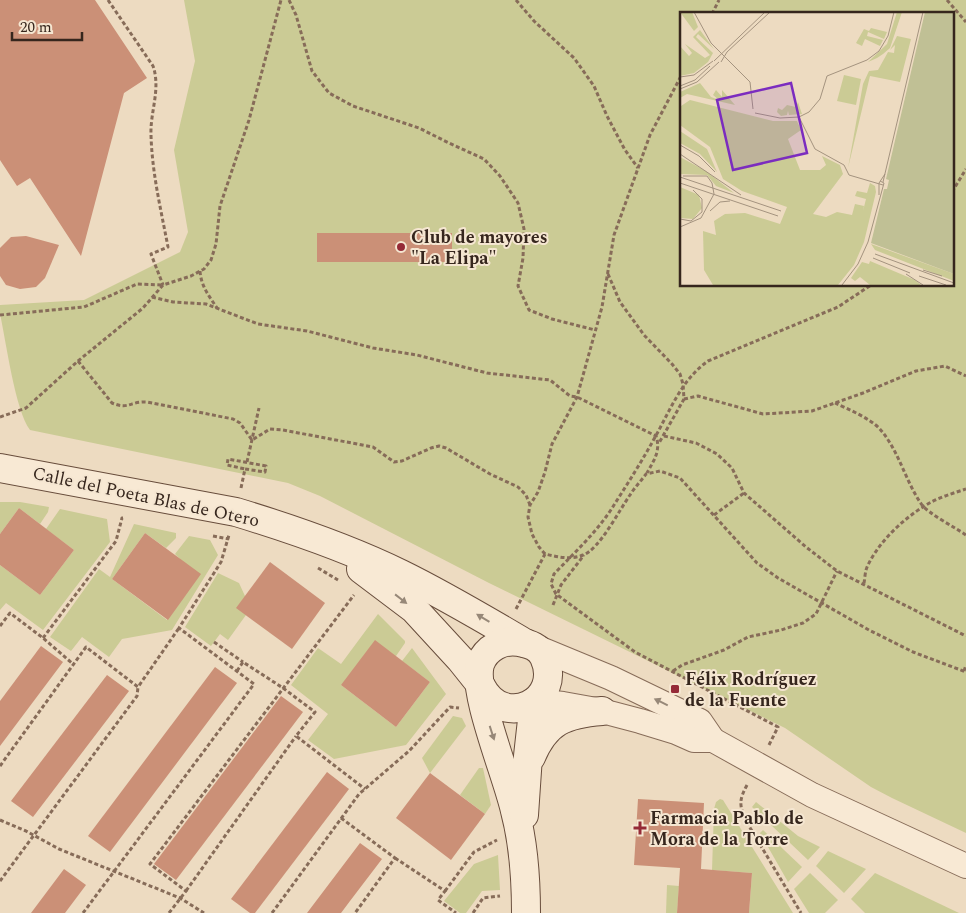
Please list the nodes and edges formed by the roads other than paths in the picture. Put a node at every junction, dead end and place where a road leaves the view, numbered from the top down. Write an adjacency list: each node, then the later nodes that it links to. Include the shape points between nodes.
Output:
1 (0, 468): 2 (street, Calle del Poeta Blas de Otero, via 236,512)
2 (319, 539): 3 (street, Calle del Poeta Blas de Otero, one-way to 2, via 441,594); 4 (street, Calle del Poeta Blas de Otero, one-way to 4, via 414,609)
3 (531, 645): 4 (street, Calle del Poeta Blas de Otero, via 514,641 493,647 480,664); 5 (street, Calle del Poeta Blas de Otero, via 544,657 547,678 545,689); 7 (street, one-way to 3, via 700,721 611,678)
4 (482, 693): 5 (street, Calle del Poeta Blas de Otero, via 501,707 511,709 523,708); 9 (street, Calle del Poeta Blas de Otero, one-way to 9, via 508,783)
5 (534, 702): 6 (street); 8 (street, Calle del Poeta Blas de Otero)
6 (602, 711): 7 (street, via 694,740); 8 (street, Calle del Poeta Blas de Otero, via 577,713 552,724)
7 (713, 740): 10 (street, via 812,795)
8 (527, 768): 9 (street, Calle del Poeta Blas de Otero)
9 (512, 847): 11 (street, Calle del Poeta Blas de Otero, via 526,873)
10 (966, 866)
11 (526, 913)

